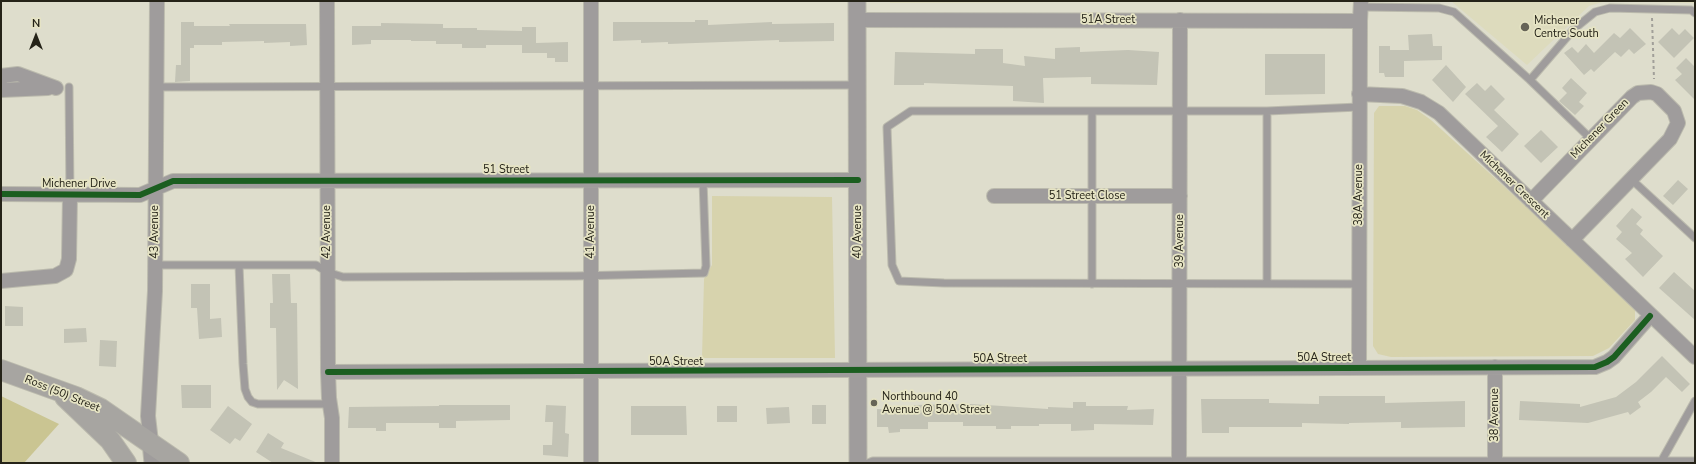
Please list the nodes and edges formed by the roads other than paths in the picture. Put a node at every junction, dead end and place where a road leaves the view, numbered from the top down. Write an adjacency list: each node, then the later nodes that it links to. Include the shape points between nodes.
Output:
1 (156, 1): 15 (street, 43 Avenue)
2 (327, 1): 17 (street, 42 Avenue)
3 (591, 1): 13 (street, 41 Avenue)
4 (857, 1): 7 (street, 40 Avenue)
5 (1361, 4): 9 (street, 38A Avenue); 11 (lane, via 1439,8 1454,12)
6 (1695, 13): 11 (lane, via 1691,10 1610,8 1595,12 1574,29)
7 (857, 20): 8 (street, 51A Street); 12 (street, 40 Avenue)
8 (1180, 20): 9 (street, 51A Street); 20 (street, 39 Avenue)
9 (1360, 21): 18 (street, 38A Avenue)
10 (1, 76): 14 (street, via 18,74 56,88 2,90)
11 (1530, 80): 22 (lane)
12 (857, 85): 13 (lane); 27 (street, 40 Avenue)
13 (591, 86): 17 (lane); 25 (street, 41 Avenue)
14 (1, 87)
15 (157, 87): 17 (lane); 28 (street, 43 Avenue)
16 (69, 88): 30 (lane)
17 (327, 88): 24 (street, 42 Avenue)
18 (1359, 100): 21 (lane); 34 (street, Michener Crescent, via 1402,96 1428,106); 45 (street, 38A Avenue)
19 (1092, 111): 20 (lane); 31 (lane); 44 (lane, via 911,111 888,127 892,265 900,281)
20 (1180, 111): 21 (lane); 33 (street, 39 Avenue)
21 (1266, 111): 43 (lane)
22 (1591, 139): 23 (street, Michener Green, via 1632,96 1638,93 1657,94 1674,111 1678,123 1674,134); 34 (street, Michener Green)
23 (1631, 178): 35 (lane); 36 (street, Michener Green)
24 (327, 180): 25 (street, 51 Street); 28 (street, 51 Street, via 173,181); 39 (street, 42 Avenue)
25 (591, 180): 26 (street, 51 Street); 40 (street, 41 Avenue)
26 (703, 180): 27 (street, 51 Street); 40 (lane, via 706,266 704,273)
27 (858, 180): 52 (street, 40 Avenue)
28 (155, 188): 30 (street, Michener Drive, via 140,195); 38 (street, 43 Avenue)
29 (1, 194): 30 (street, Michener Drive)
30 (70, 195): 41 (street, Michener Drive, via 70,260 66,270 55,276)
31 (1092, 195): 32 (street, 51 Street Close); 33 (street, 51 Street Close); 44 (lane)
32 (994, 196)
33 (1180, 196): 42 (street, 39 Avenue)
34 (1531, 201): 36 (street, Michener Crescent)
35 (1695, 238)
36 (1572, 240): 46 (street, Michener Crescent)
37 (239, 265): 38 (lane); 39 (lane, via 316,266); 57 (lane, via 243,364 248,397 258,404)
38 (155, 266): 58 (street, 43 Avenue, via 148,416)
39 (327, 272): 40 (lane, via 343,277); 53 (street, 42 Avenue)
40 (591, 276): 54 (street, 41 Avenue)
41 (1, 281)
42 (1179, 283): 43 (lane); 44 (lane); 50 (street, 39 Avenue)
43 (1267, 283): 45 (lane)
44 (1092, 284)
45 (1359, 284): 49 (street, 38A Avenue)
46 (1650, 316): 47 (street, Michener Crescent); 48 (street, 50A Street, via 1614,356 1595,367)
47 (1695, 357)
48 (1495, 367): 49 (street, 50A Street); 62 (street, 38 Avenue)
49 (1359, 368): 50 (street, 50A Street)
50 (1179, 369): 52 (street, 50A Street); 61 (street, 39 Avenue)
51 (1, 370): 55 (main road, Ross (50) Street)
52 (858, 370): 54 (street, 50A Street); 68 (street, 40 Avenue)
53 (328, 372): 54 (street, 50A Street); 57 (street, 42 Avenue)
54 (590, 372): 67 (street, 41 Avenue)
55 (59, 391): 58 (main road, Ross (50) Street, via 105,411); 63 (main road, via 110,440)
56 (1695, 401): 59 (lane)
57 (330, 404): 66 (street, 42 Avenue)
58 (151, 442): 64 (street, 43 Avenue); 65 (main road, Ross (50) Street)
59 (1662, 460): 60 (lane); 62 (lane)
60 (1695, 461)
61 (1179, 462): 62 (lane); 69 (lane)
62 (1495, 462)
63 (126, 463)
64 (153, 463)
65 (179, 463)
66 (332, 463)
67 (591, 463)
68 (858, 463)
69 (868, 463)

